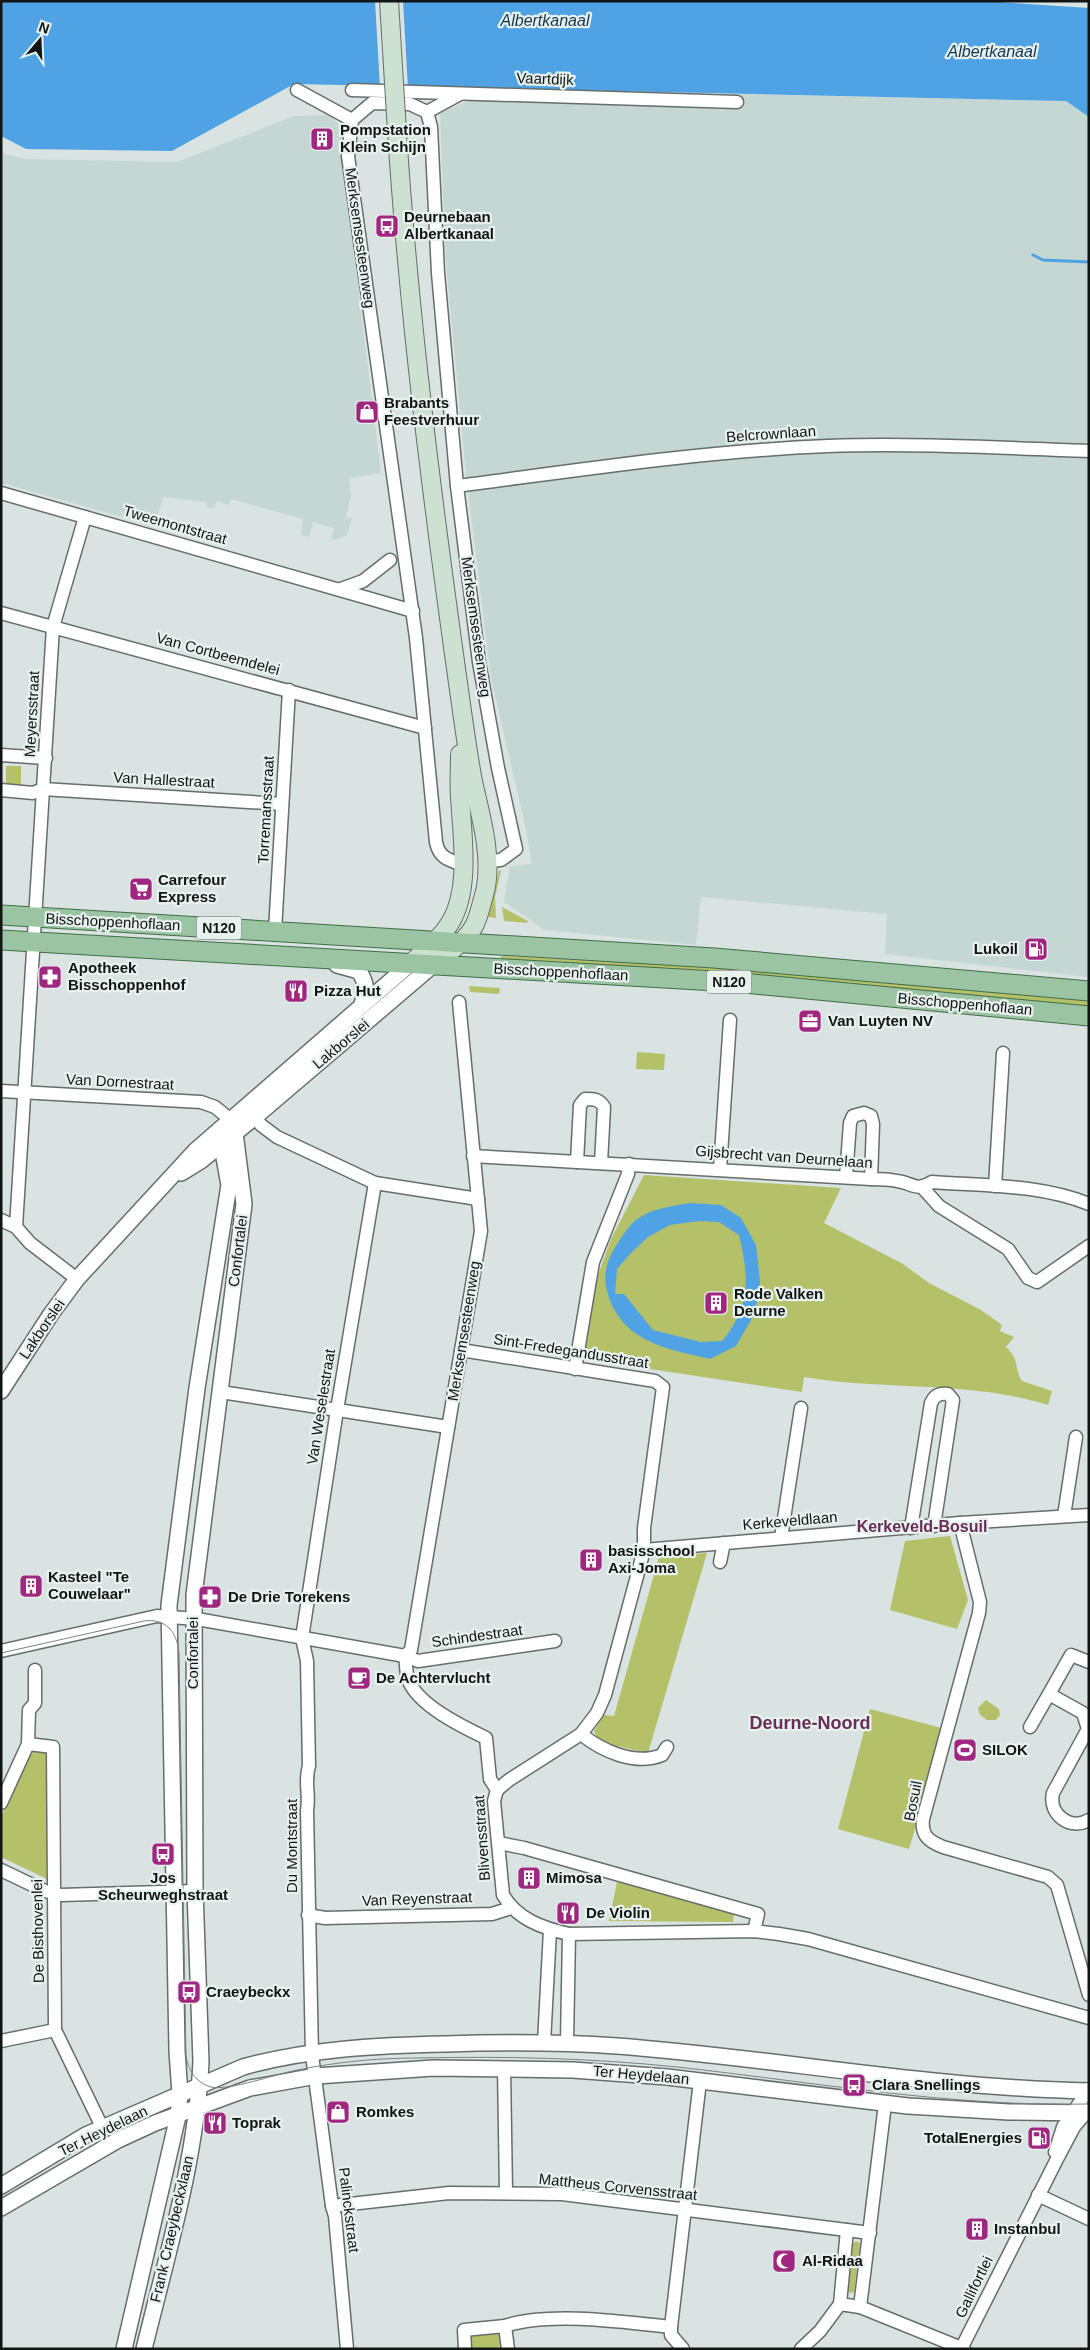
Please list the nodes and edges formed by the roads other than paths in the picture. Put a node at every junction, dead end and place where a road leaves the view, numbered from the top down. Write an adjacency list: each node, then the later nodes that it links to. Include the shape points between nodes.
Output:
1 (389, 1): 18 (main road, Merksemsesteenweg, bridge, via 405,229 429,457)
2 (297, 90): 7 (street)
3 (352, 90): 4 (street, Vaartdijk)
4 (461, 93): 5 (street, Vaartdijk); 6 (street)
5 (737, 102)
6 (427, 112): 7 (street, via 410,104 372,103); 9 (street, Merksemsesteenweg, via 431,127 438,273)
7 (352, 120): 14 (street, Merksemsesteenweg, via 348,156)
8 (1089, 451): 9 (street, Belcrownlaan, via 908,445 828,446 703,454)
9 (457, 486): 25 (street, Merksemsesteenweg, via 479,662 516,849 501,860)
10 (1, 493): 11 (street, Tweemontstraat)
11 (85, 517): 13 (street, Tweemontstraat); 16 (street, Meyersstraat)
12 (390, 560): 13 (street, via 363,581)
13 (341, 589): 14 (street, Tweemontstraat)
14 (413, 611): 19 (street, Merksemsesteenweg)
15 (1, 613): 16 (street, Van Cortbeemdelei)
16 (53, 627): 17 (street, Van Cortbeemdelei); 21 (street, Meyersstraat)
17 (289, 690): 19 (street, Van Cortbeemdelei); 24 (street, Torremansstraat)
18 (459, 692): 25 (main road, Merksemsesteenweg); 26 (main road, Merksemsesteenweg)
19 (425, 728): 26 (street, Merksemsesteenweg, via 438,851 444,858)
20 (1, 755): 21 (street)
21 (46, 758): 23 (street, Meyersstraat)
22 (1, 790): 23 (street, Van Hallestraat, via 33,793)
23 (43, 790): 24 (street, Van Hallestraat); 28 (street, Meyersstraat)
24 (282, 804): 29 (street, Torremansstraat)
25 (487, 862): 32 (main road, Merksemsesteenweg, via 486,888 475,924)
26 (463, 865): 31 (main road, Merksemsesteenweg, via 454,914)
27 (1, 915): 28 (main road, Bisschoppenhoflaan / N120)
28 (35, 917): 29 (main road, Bisschoppenhoflaan / N120); 33 (street, Bisschoppenhoflaan)
29 (275, 931): 31 (main road, Bisschoppenhoflaan / N120)
30 (1, 940): 33 (main road, Bisschoppenhoflaan / N120)
31 (436, 941): 32 (main road, Bisschoppenhoflaan / N120); 35 (main road, Merksemsesteenweg)
32 (459, 942): 36 (main road, Lakborslei); 37 (main road, Bisschoppenhoflaan / N120, via 714,958)
33 (33, 943): 34 (main road, Bisschoppenhoflaan / N120); 46 (street)
34 (322, 958): 35 (main road, Bisschoppenhoflaan / N120); 39 (street, Lakborslei, via 359,971 367,992)
35 (410, 964): 36 (main road, Bisschoppenhoflaan / N120); 39 (street, Lakborslei)
36 (432, 966): 40 (main road, Bisschoppenhoflaan / N120, via 733,982); 43 (street, Lakborslei)
37 (1089, 991)
38 (459, 1002): 50 (street, Merksemsesteenweg)
39 (362, 1004): 42 (street, Lakborslei)
40 (1089, 1016)
41 (730, 1020): 54 (street)
42 (334, 1028): 43 (street); 48 (street, Lakborslei)
43 (345, 1041): 47 (street, Lakborslei)
44 (1003, 1053): 58 (street)
45 (1, 1091): 46 (street, Van Dornestraat)
46 (25, 1093): 48 (street, Van Dornestraat, via 201,1102 215,1107); 64 (street)
47 (255, 1118): 48 (street, Lakborslei); 57 (street, via 277,1137)
48 (233, 1126): 49 (street, Lakborslei); 60 (street, Confortalei)
49 (220, 1137): 60 (street, Confortalei, via 226,1167); 66 (street, Lakborslei, via 202,1160 167,1181)
50 (473, 1156): 51 (street, Gijsbrecht van Deurnelaan); 61 (street, Merksemsesteenweg)
51 (577, 1162): 52 (street, Gijsbrecht van Deurnelaan); 52 (street, via 580,1106 585,1100 594,1099 604,1108)
52 (601, 1163): 53 (street, Gijsbrecht van Deurnelaan)
53 (630, 1164): 54 (street, Gijsbrecht van Deurnelaan); 68 (street, via 591,1268)
54 (720, 1169): 55 (street, Gijsbrecht van Deurnelaan)
55 (846, 1177): 56 (street, Gijsbrecht van Deurnelaan); 56 (street, via 850,1123 853,1116 864,1113 871,1116 873,1124)
56 (871, 1178): 59 (street, Gijsbrecht van Deurnelaan)
57 (375, 1183): 61 (street); 72 (street, Van Weselestraat)
58 (995, 1186): 59 (street, Gijsbrecht van Deurnelaan, via 932,1182); 62 (street, Gijsbrecht van Deurnelaan, via 1030,1188)
59 (922, 1188): 65 (street, via 939,1206 1008,1249 1028,1278 1037,1282)
60 (235, 1189): 70 (street, Confortalei, via 244,1204); 84 (street, Confortalei, via 197,1388)
61 (478, 1199): 67 (street, Merksemsesteenweg, via 481,1231)
62 (1089, 1204)
63 (1, 1220): 64 (street)
64 (16, 1227): 66 (street, via 30,1243)
65 (1089, 1246)
66 (74, 1277): 69 (street, Lakborslei)
67 (461, 1350): 68 (street, Sint-Fredegandusstraat); 73 (street, Merksemsesteenweg)
68 (575, 1368): 82 (street, Sint-Fredegandusstraat, via 655,1381 663,1386 644,1528)
69 (3, 1386)
70 (221, 1392): 72 (street); 85 (street, Confortalei)
71 (801, 1408): 80 (street)
72 (337, 1410): 73 (street); 86 (street, Van Weselestraat)
73 (448, 1427): 89 (street, Merksemsesteenweg, via 411,1650)
74 (1076, 1437): 76 (street)
75 (1089, 1515): 76 (street, Kerkeveldlaan)
76 (1064, 1516): 77 (street, Kerkeveldlaan)
77 (960, 1523): 78 (street, Kerkeveldlaan); 110 (street, Bosuil, via 980,1602 979,1613 923,1819 924,1835 943,1847 1048,1877 1057,1885)
78 (934, 1526): 79 (street, Kerkeveldlaan); 79 (street, via 953,1400 948,1394 940,1393 931,1403)
79 (911, 1528): 80 (street, Kerkeveldlaan)
80 (781, 1538): 81 (street, Kerkeveldlaan)
81 (724, 1543): 82 (street, Kerkeveldlaan); 83 (street)
82 (644, 1550): 94 (street, Sint-Fredegandusstraat, via 605,1695 592,1721)
83 (720, 1562)
84 (169, 1617): 85 (street, Schindestraat); 88 (street, Schindestraat, via 150,1618); 103 (street, Confortalei)
85 (193, 1619): 86 (street, Schindestraat); 102 (street, Confortalei)
86 (302, 1638): 89 (street, Schindestraat); 106 (street, Du Montstraat, via 307,1661)
87 (555, 1641): 89 (street, Schindestraat, via 418,1661)
88 (1, 1651)
89 (405, 1656): 97 (street, Blivensstraat, via 408,1681 420,1695 442,1716 486,1738 490,1779)
90 (1089, 1662): 92 (street, via 1071,1655)
91 (35, 1670): 95 (street, via 35,1703 29,1710)
92 (1049, 1694): 93 (street); 99 (street, via 1083,1713 1088,1729 1053,1793 1052,1804 1058,1816 1067,1822 1074,1824)
93 (1030, 1727)
94 (580, 1734): 96 (street, via 605,1750 642,1760 662,1755); 97 (street, Sint-Fredegandusstraat)
95 (28, 1744): 98 (street); 104 (street, De Bisthovenlei, via 54,1747)
96 (667, 1747)
97 (497, 1790): 100 (street, Blivensstraat, via 494,1801)
98 (1, 1803)
99 (1089, 1820)
100 (499, 1843): 105 (street, Blivensstraat, via 503,1895); 108 (street, via 758,1914)
101 (1, 1870): 104 (street)
102 (195, 1891): 103 (street); 120 (street, Confortalei)
103 (175, 1892): 104 (street); 122 (street, Confortalei)
104 (54, 1894): 112 (street, De Bisthovenlei)
105 (511, 1908): 106 (street, Van Reyenstraat, via 492,1914); 107 (street)
106 (308, 1916): 116 (street, Du Montstraat)
107 (550, 1930): 109 (street); 114 (street)
108 (754, 1931): 109 (street); 111 (street, via 808,1939)
109 (568, 1934): 115 (street)
110 (1089, 1995)
111 (1089, 2018)
112 (55, 2030): 113 (street); 127 (street, De Bisthovenlei)
113 (1, 2041)
114 (544, 2043): 115 (street, Ter Heydelaan); 116 (street, Ter Heydelaan, via 364,2047)
115 (566, 2043): 121 (street, Ter Heydelaan, via 694,2054 927,2082)
116 (312, 2055): 118 (street, Palinckstraat); 120 (street, Ter Heydelaan, via 264,2062)
117 (504, 2068): 118 (street, Ter Heydelaan, via 434,2068); 119 (street, Ter Heydelaan, via 613,2072); 129 (street)
118 (316, 2076): 124 (street, Ter Heydelaan, via 250,2088); 131 (street, Palinckstraat)
119 (700, 2081): 123 (street, Ter Heydelaan); 133 (street)
120 (199, 2086): 122 (street, Ter Heydelaan); 124 (street)
121 (1088, 2090): 125 (street, Gallifortlei)
122 (180, 2094): 126 (street); 127 (street, Ter Heydelaan)
123 (885, 2104): 125 (street, Ter Heydelaan); 136 (street)
124 (196, 2108): 126 (street, Ter Heydelaan); 143 (street, Frank Craeybeckxlaan, via 186,2178)
125 (1083, 2112): 130 (street, Gallifortlei, via 1063,2127 1055,2150 1057,2159)
126 (178, 2116): 132 (street, Ter Heydelaan, via 155,2122 118,2140); 142 (street, Frank Craeybeckxlaan)
127 (103, 2129): 128 (street, Ter Heydelaan, via 86,2135)
128 (1, 2186)
129 (506, 2193): 131 (street, Mattheus Corvensstraat, via 449,2193); 133 (street, Mattheus Corvensstraat, via 562,2194)
130 (1038, 2194): 134 (street); 141 (street, Gallifortlei)
131 (332, 2206): 144 (street, Palinckstraat)
132 (1, 2208)
133 (684, 2210): 135 (street, Mattheus Corvensstraat); 140 (street)
134 (1089, 2219)
135 (847, 2230): 136 (street, Mattheus Corvensstraat); 137 (street)
136 (870, 2233): 138 (street)
137 (840, 2304): 138 (street); 148 (street, via 820,2331)
138 (860, 2307): 141 (street)
139 (505, 2326): 140 (street, via 520,2320 579,2319); 145 (street, via 464,2330); 146 (street)
140 (672, 2327): 147 (street, via 671,2335)
141 (962, 2348)
142 (124, 2349)
143 (144, 2349)
144 (347, 2349)
145 (465, 2349)
146 (508, 2349)
147 (683, 2349)
148 (801, 2349)

